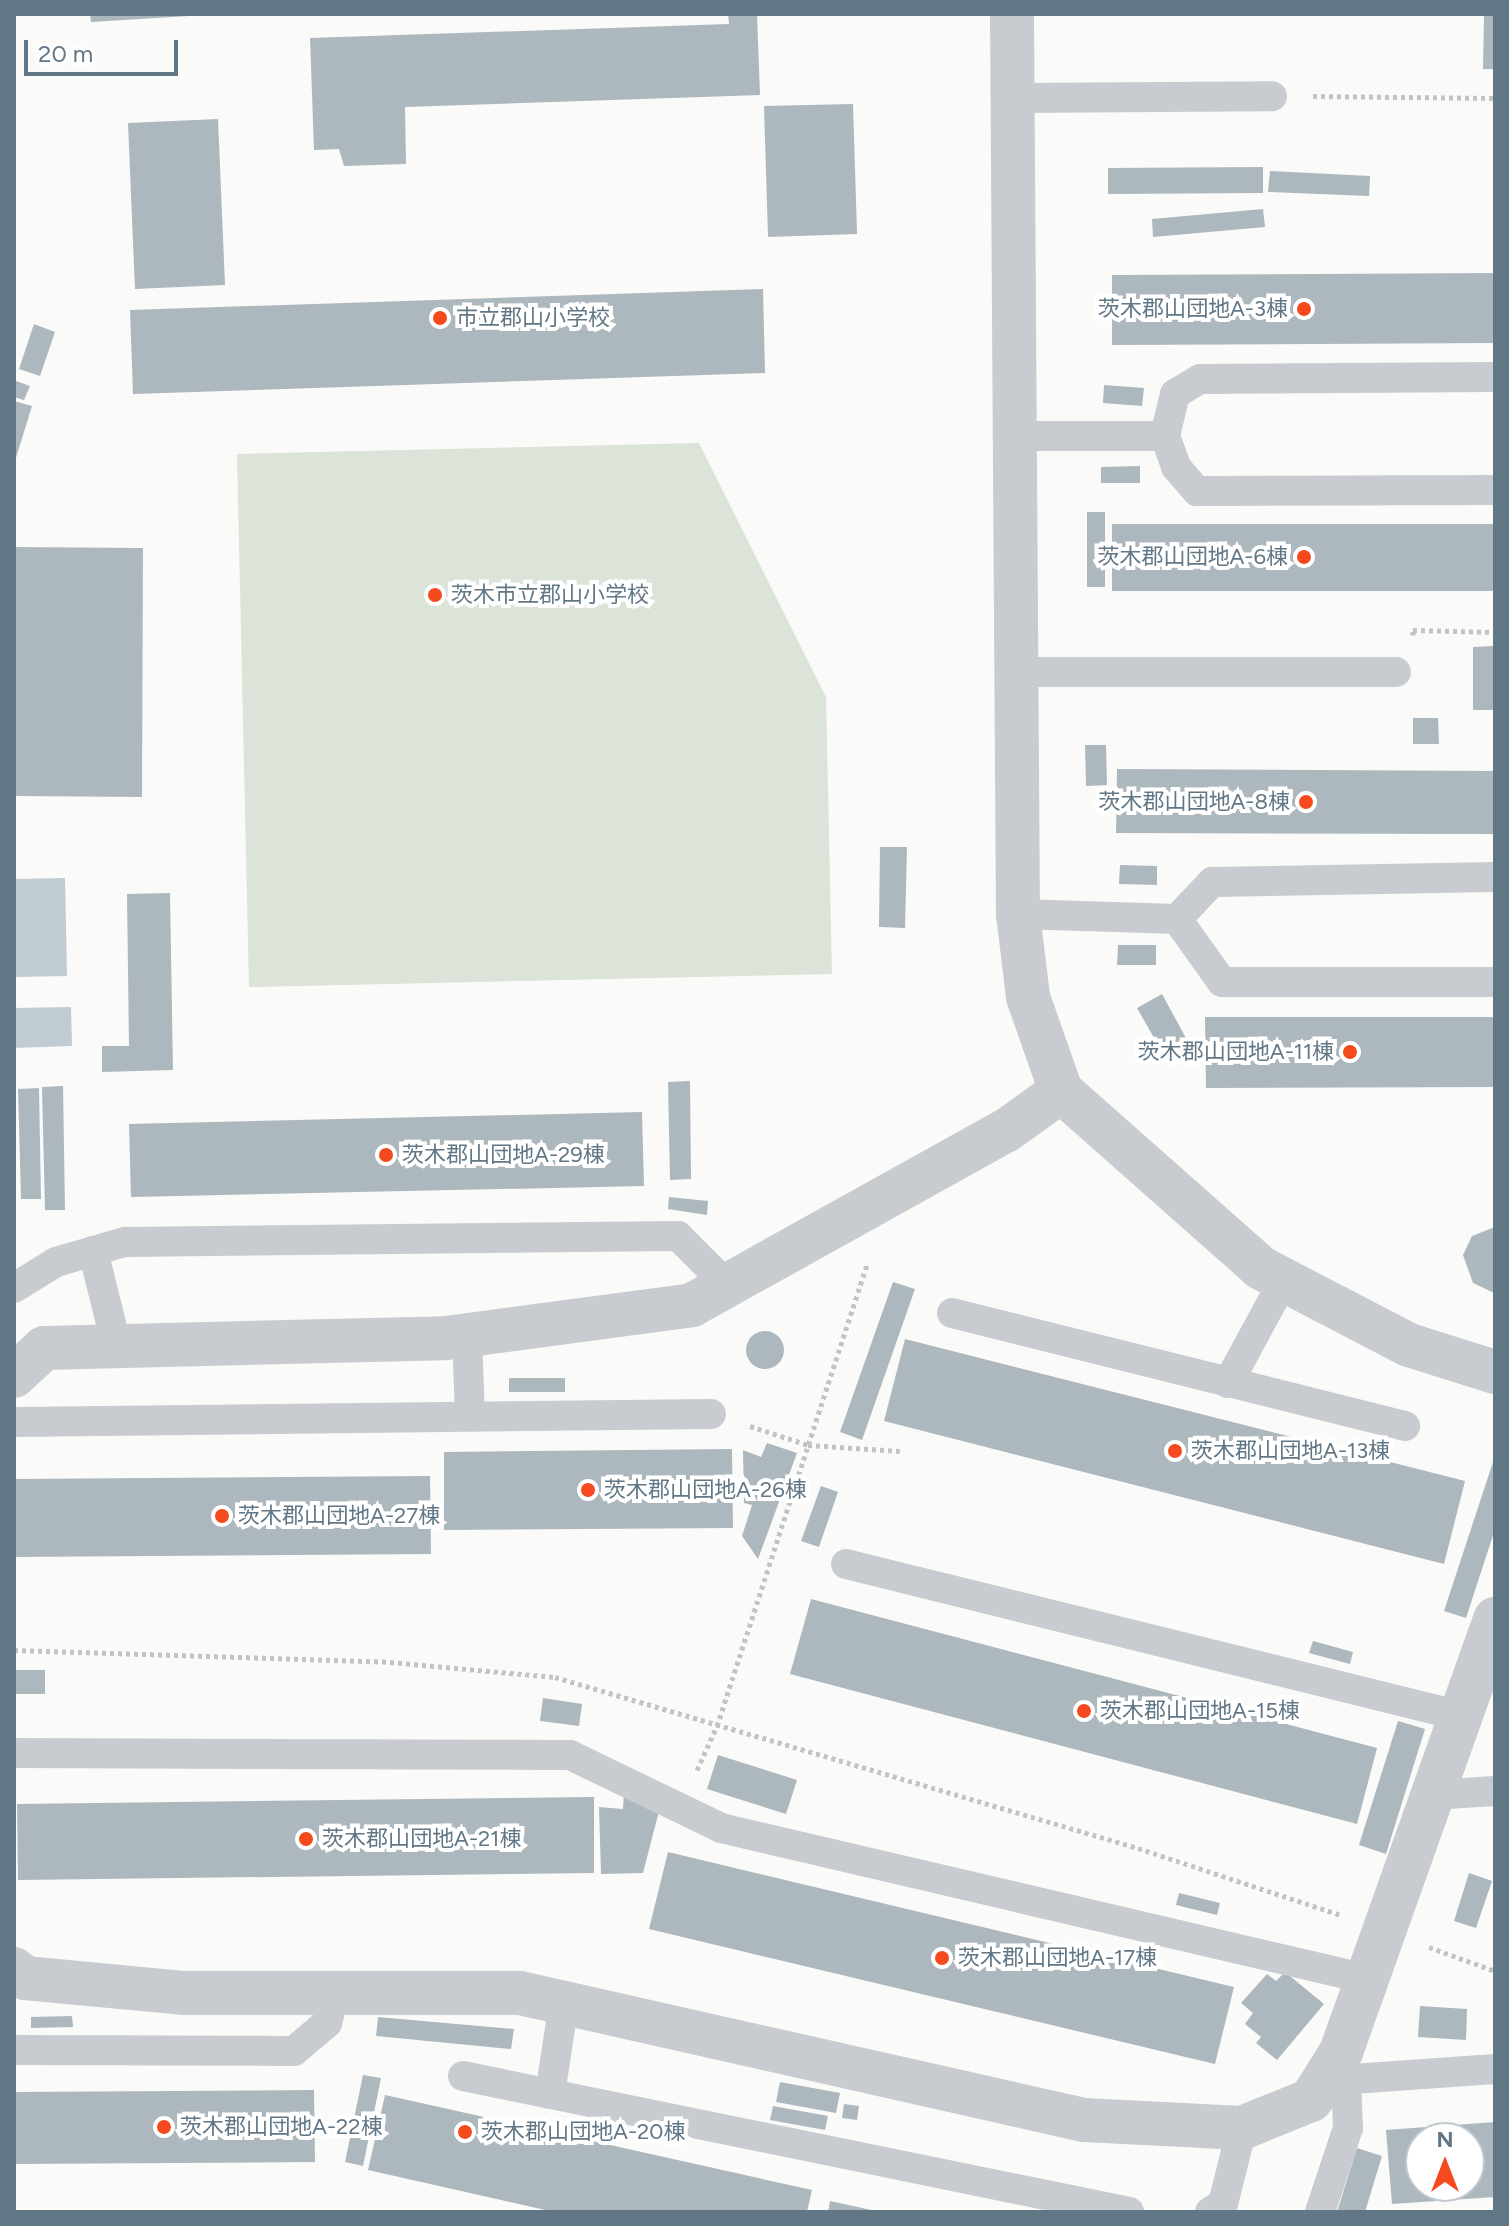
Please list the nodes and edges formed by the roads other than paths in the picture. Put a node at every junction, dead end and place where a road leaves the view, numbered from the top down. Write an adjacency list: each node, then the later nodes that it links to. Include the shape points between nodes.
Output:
1 (1012, 14): 3 (street)
2 (1272, 96): 3 (lane)
3 (1012, 98): 5 (street)
4 (1495, 377): 6 (lane, via 1200,379 1175,394)
5 (1014, 436): 6 (lane); 8 (street)
6 (1165, 436): 7 (lane, via 1176,467 1197,491)
7 (1495, 490)
8 (1016, 672): 9 (lane); 11 (street)
9 (1396, 672)
10 (1495, 877): 12 (lane, via 1212,882)
11 (1018, 914): 12 (lane); 14 (street, via 1028,997)
12 (1177, 919): 13 (lane, via 1222,982)
13 (1495, 982)
14 (1061, 1091): 16 (street, via 1261,1268); 17 (street, via 1007,1130)
15 (93, 1251): 17 (lane, via 125,1242 678,1236); 18 (lane, via 56,1262); 21 (lane)
16 (1284, 1280): 22 (street, via 1409,1345); 24 (lane)
17 (728, 1286): 20 (street, via 692,1305)
18 (14, 1288)
19 (952, 1313): 24 (lane)
20 (467, 1335): 21 (street); 26 (lane)
21 (117, 1347): 23 (street, via 44,1348)
22 (1495, 1372)
23 (14, 1376)
24 (1228, 1383): 28 (lane)
25 (711, 1414): 26 (lane)
26 (470, 1416): 27 (lane)
27 (14, 1422)
28 (1405, 1426)
29 (846, 1564): 31 (lane)
30 (1495, 1619): 31 (street)
31 (1461, 1716): 34 (street)
32 (14, 1753): 36 (lane, via 570,1755 721,1828)
33 (1495, 1791): 34 (lane)
34 (1432, 1795): 36 (street)
35 (14, 1969): 37 (street, via 25,1978 185,1993)
36 (1367, 1979): 42 (street)
37 (335, 1993): 38 (street, via 520,1993); 39 (lane, via 327,2023 294,2051)
38 (564, 2003): 43 (lane); 44 (street, via 1084,2120)
39 (14, 2050)
40 (1495, 2069): 42 (lane)
41 (463, 2076): 43 (lane)
42 (1335, 2080): 44 (street, via 1311,2100); 47 (lane, via 1348,2128)
43 (550, 2094): 45 (lane)
44 (1242, 2128): 46 (lane, via 1223,2204)
45 (1129, 2212)
46 (1210, 2212)
47 (1320, 2212)

